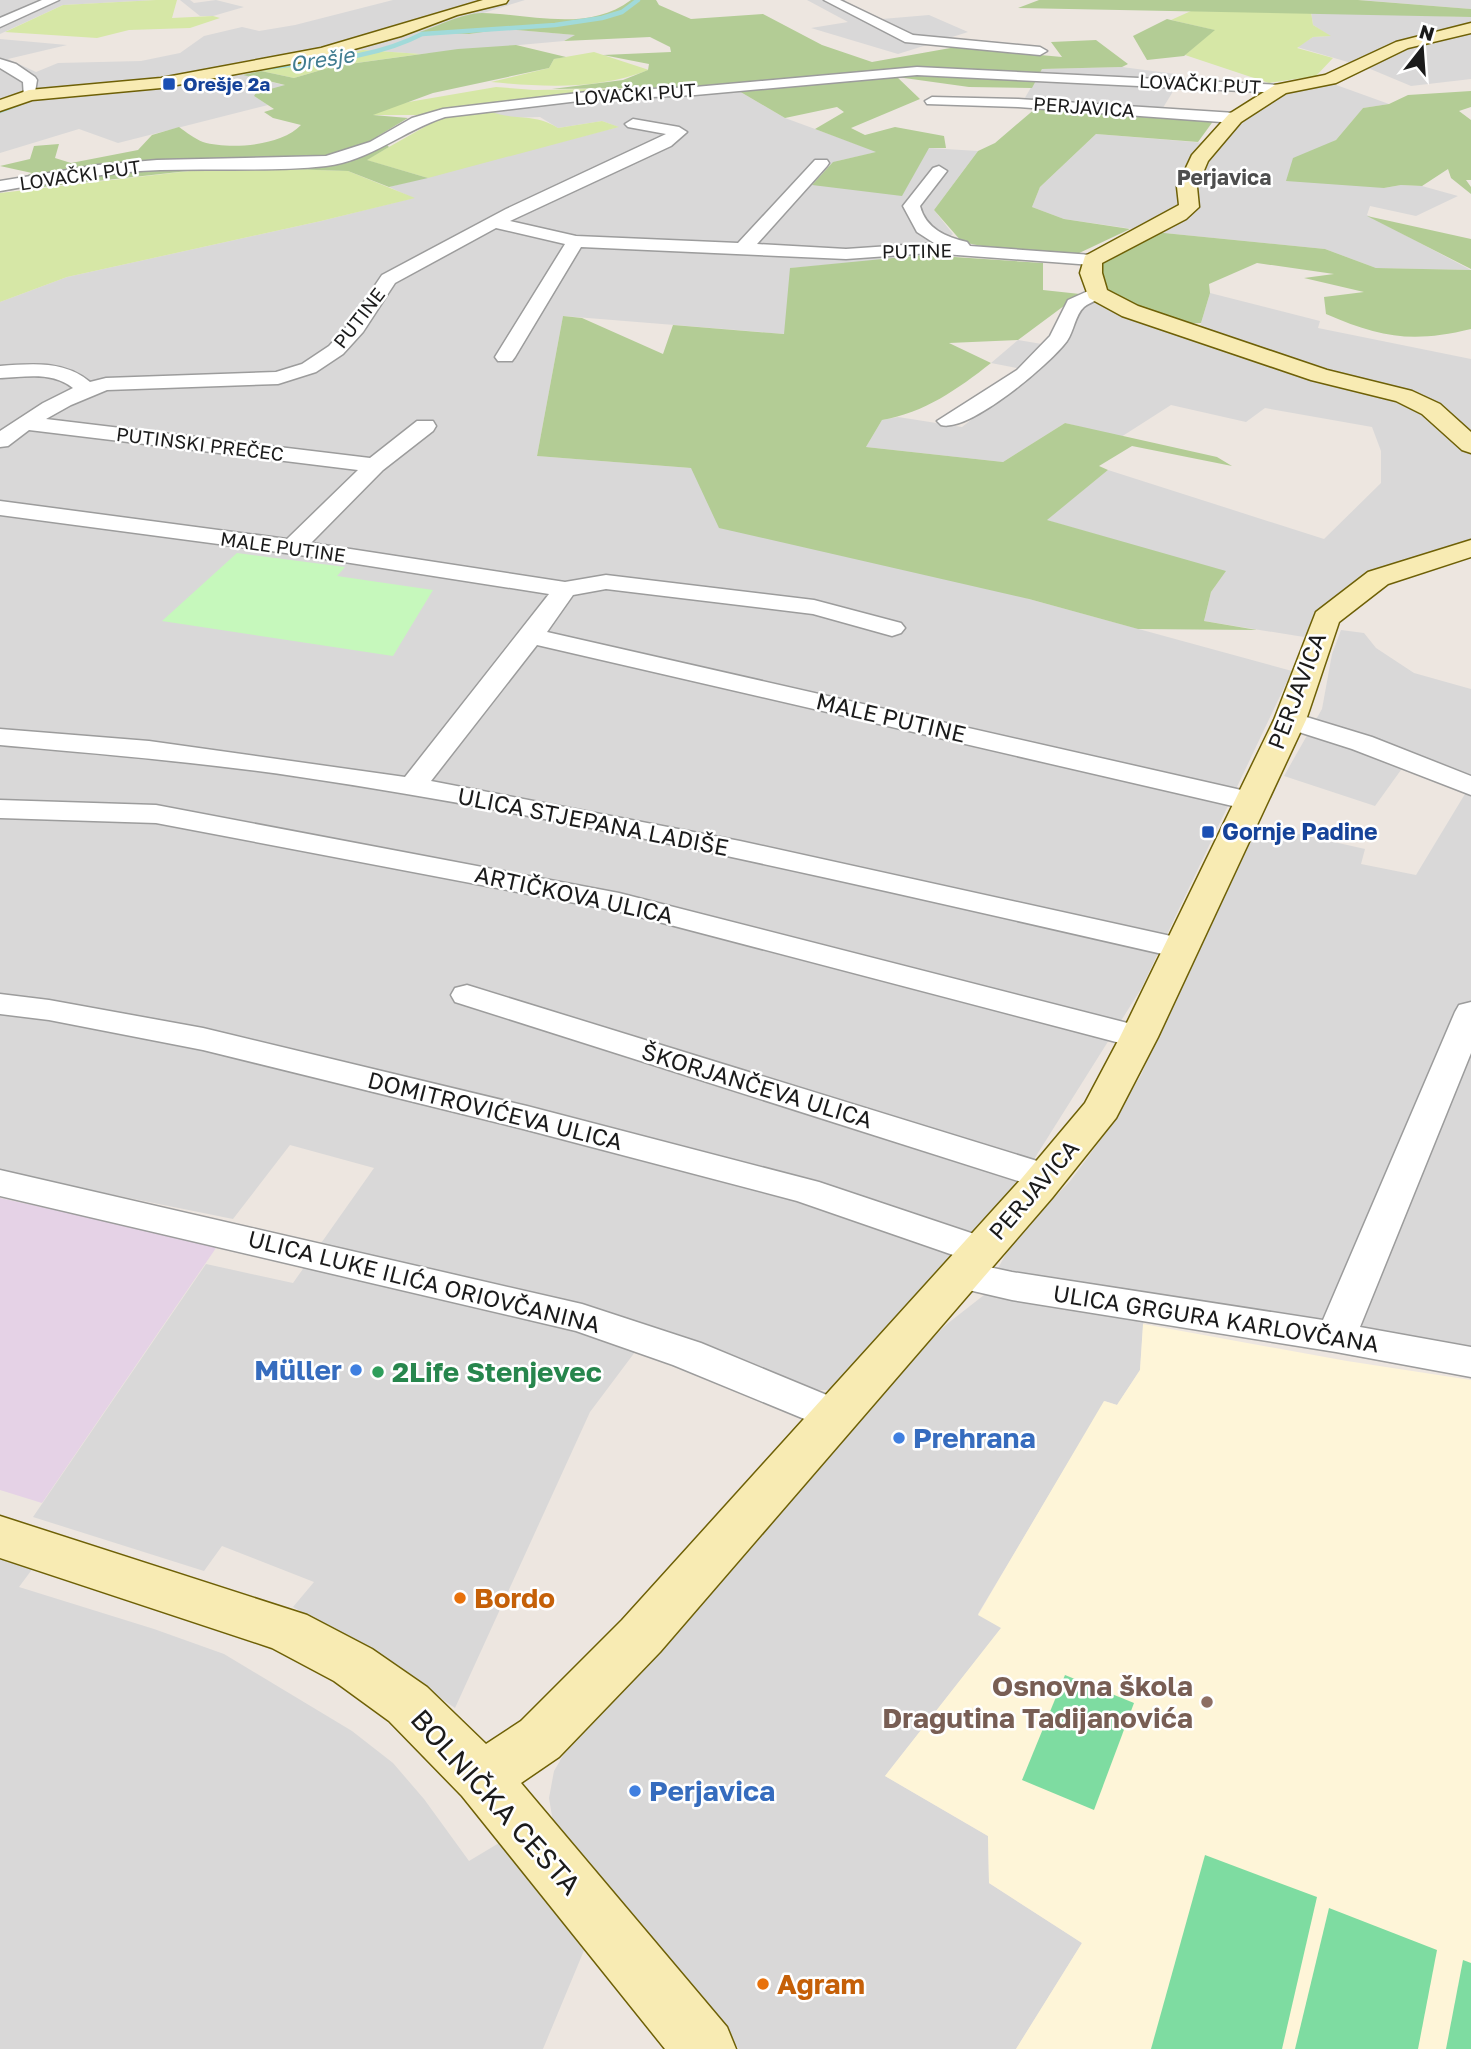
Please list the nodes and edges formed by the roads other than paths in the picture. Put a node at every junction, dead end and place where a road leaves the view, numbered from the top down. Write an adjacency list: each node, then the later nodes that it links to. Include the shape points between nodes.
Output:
1 (53, 0): 4 (street)
2 (501, 0): 9 (street, via 322,53 161,83)
3 (831, 0): 6 (street, via 910,40)
4 (0, 23)
5 (1471, 29): 8 (street, via 1402,45 1330,79)
6 (1040, 51)
7 (0, 63): 9 (street, via 30,80)
8 (1281, 89): 12 (street); 16 (street, LOVAČKI PUT, via 917,71 858,75 587,96 443,113 417,121 376,145 327,161 157,165)
9 (29, 95): 11 (street)
10 (932, 101): 12 (street, PERJAVICA)
11 (0, 106)
12 (1235, 118): 21 (street, via 1199,159 1187,187 1189,207)
13 (634, 124): 17 (street, PUTINE, via 679,132 665,143)
14 (821, 163): 19 (street)
15 (939, 171): 20 (street, via 911,206 913,216 923,230)
16 (0, 186)
17 (496, 223): 18 (street, PUTINE); 25 (street, PUTINE, via 388,279 350,335 309,368 278,378 146,381)
18 (576, 242): 19 (street, PUTINE); 23 (street)
19 (742, 250): 20 (street, PUTINE, via 846,254 930,248)
20 (988, 253): 21 (street, PUTINE)
21 (1092, 260): 22 (street)
22 (1097, 293): 26 (street, via 1075,304 1059,338 1024,374); 30 (street, via 1130,311 1319,375 1404,396 1432,409)
23 (505, 357)
24 (0, 372): 25 (street, via 66,373)
25 (86, 389): 27 (street, PUTINE)
26 (948, 421)
27 (25, 423): 29 (street, PUTINE); 31 (street, PUTINSKI PREČEC)
28 (425, 426): 31 (street)
29 (0, 441)
30 (1471, 445)
31 (375, 465): 33 (street)
32 (0, 508): 33 (street, MALE PUTINE)
33 (293, 547): 35 (street, MALE PUTINE)
34 (1471, 548): 38 (street, PERJAVICA, via 1378,578 1335,610 1322,627)
35 (565, 589): 36 (street, MALE PUTINE, via 606,582 639,585 814,607); 37 (street)
36 (892, 628)
37 (531, 636): 40 (street); 42 (street, MALE PUTINE)
38 (1290, 720): 41 (street); 42 (street, PERJAVICA)
39 (0, 737): 40 (street, ULICA STJEPANA LADIŠE, via 181,752)
40 (414, 786): 44 (street, ULICA STJEPANA LADIŠE, via 696,841)
41 (1471, 786)
42 (1250, 801): 44 (street, PERJAVICA)
43 (0, 809): 48 (street, ARTIČKOVA ULICA, via 156,814 619,902)
44 (1180, 948): 48 (street, PERJAVICA)
45 (467, 995): 49 (street, ŠKORJANČEVA ULICA)
46 (0, 1004): 51 (street, DOMITROVIĆEVA ULICA, via 203,1038 806,1191)
47 (1471, 1012): 52 (street)
48 (1139, 1037): 49 (street, PERJAVICA, via 1102,1109)
49 (1047, 1177): 51 (street, PERJAVICA)
50 (0, 1183): 54 (street, ULICA LUKE ILIĆA ORIOVČANINA, via 582,1318 687,1354)
51 (972, 1263): 52 (street, ULICA GRGURA KARLOVČANA, via 1012,1286); 54 (street, PERJAVICA)
52 (1336, 1337): 53 (street, ULICA GRGURA KARLOVČANA)
53 (1471, 1362)
54 (836, 1416): 56 (street, PERJAVICA, via 593,1687 540,1739)
55 (0, 1537): 56 (street, BOLNIČKA CESTA, via 288,1631 353,1665 408,1703)
56 (482, 1778): 57 (street, BOLNIČKA CESTA)
57 (705, 2049)

